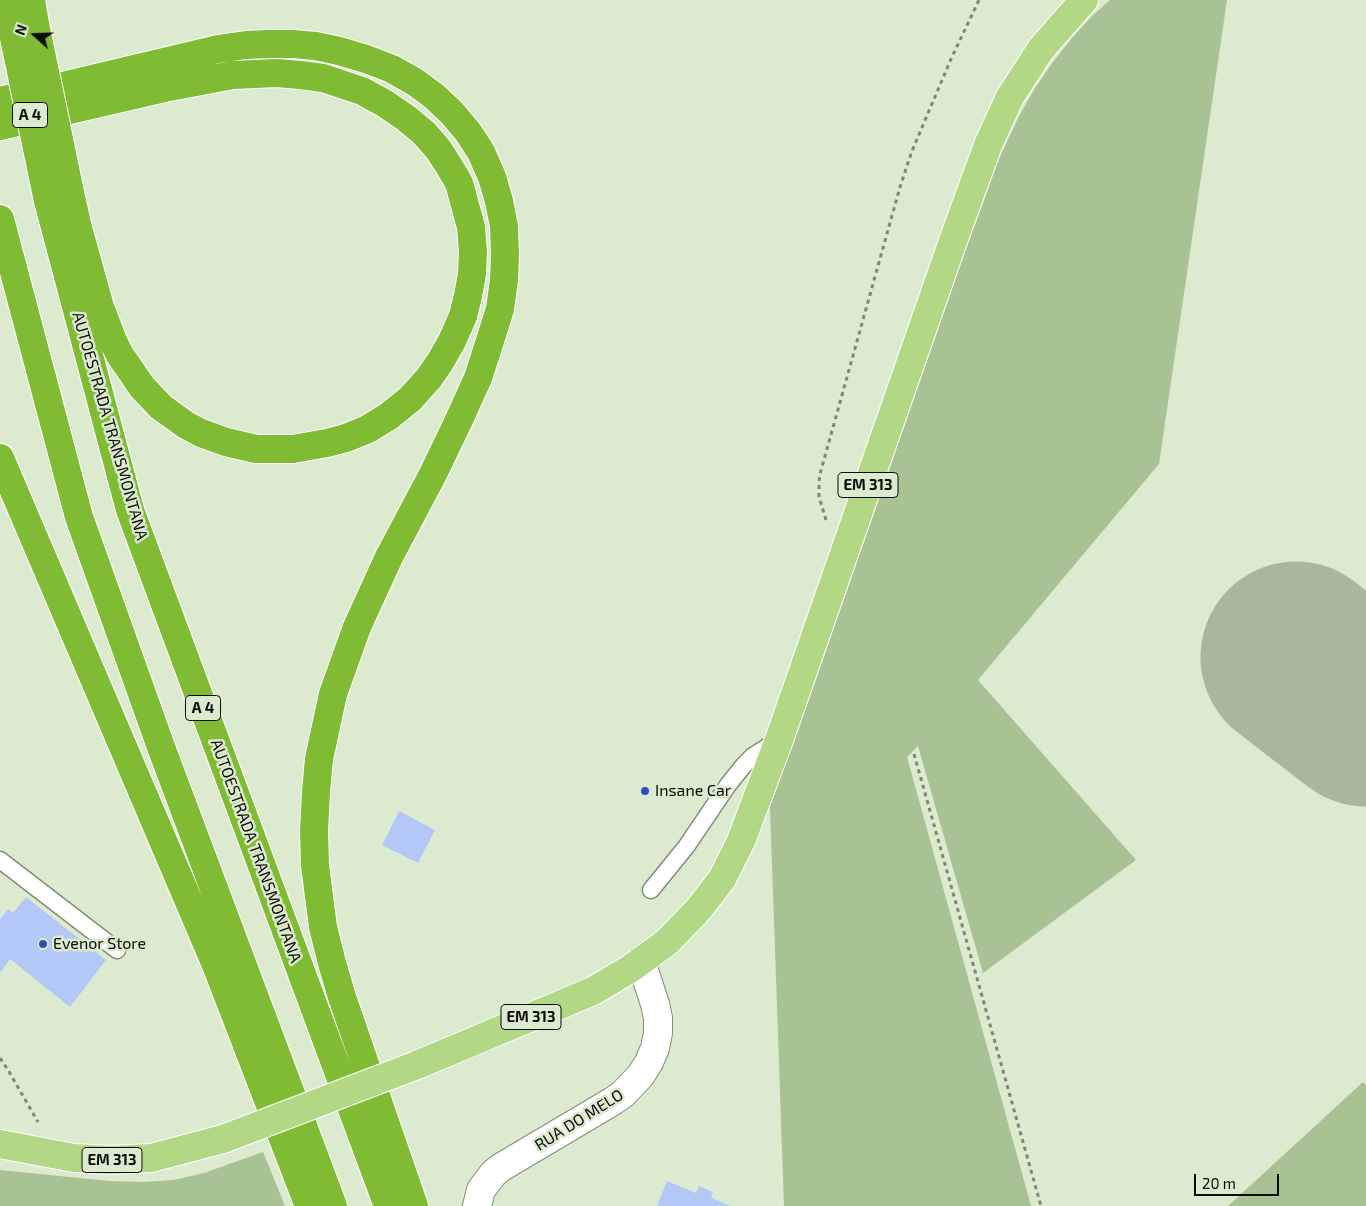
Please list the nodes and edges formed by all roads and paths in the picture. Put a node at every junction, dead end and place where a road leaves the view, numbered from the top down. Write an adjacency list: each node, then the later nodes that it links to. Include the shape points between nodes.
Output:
1 (7, 0): 4 (highway, AUTOESTRADA TRANSMONTANA / A 4)
2 (979, 0): 10 (path, via 908,163 820,474 823,512)
3 (1084, 0): 10 (main road, EM 313, via 1041,49 1010,97 988,145)
4 (26, 17): 7 (highway, AUTOESTRADA TRANSMONTANA / A 4, bridge)
5 (0, 101): 23 (highway, via 218,49 268,44 316,46 392,69 434,96 468,132 492,177 504,226 506,254 500,309 478,378 433,474 389,556 344,659 331,701 316,792 315,865 323,927 342,997)
6 (0, 126): 7 (highway, via 233,75 300,74 362,91 399,112 424,133 459,183 473,252 463,316 429,378 410,399 368,429 327,444 293,449 256,449 226,442 186,425 161,407 142,387 120,355 100,307 78,228)
7 (59, 199): 22 (highway, AUTOESTRADA TRANSMONTANA / A 4, via 130,510)
8 (0, 219): 21 (highway, via 79,517 161,747)
9 (0, 458): 20 (highway, via 216,965)
10 (844, 553): 11 (main road, EM 313)
11 (779, 740): 14 (lane, via 744,764); 16 (main road, EM 313, via 741,841 722,879 667,942)
12 (914, 754): 25 (path)
13 (0, 860): 15 (lane)
14 (651, 890)
15 (117, 950)
16 (641, 962): 19 (main road, EM 313, bridge, via 593,991 417,1066 223,1139 151,1158 110,1160); 24 (street, RUA DO MELO, via 656,1004 658,1033 649,1062 641,1075 613,1102 500,1168 481,1190)
17 (0, 1058): 19 (path)
18 (0, 1144): 19 (main road, EM 313)
19 (57, 1155)
20 (309, 1206)
21 (333, 1206)
22 (388, 1206)
23 (414, 1206)
24 (477, 1206)
25 (1041, 1206)

